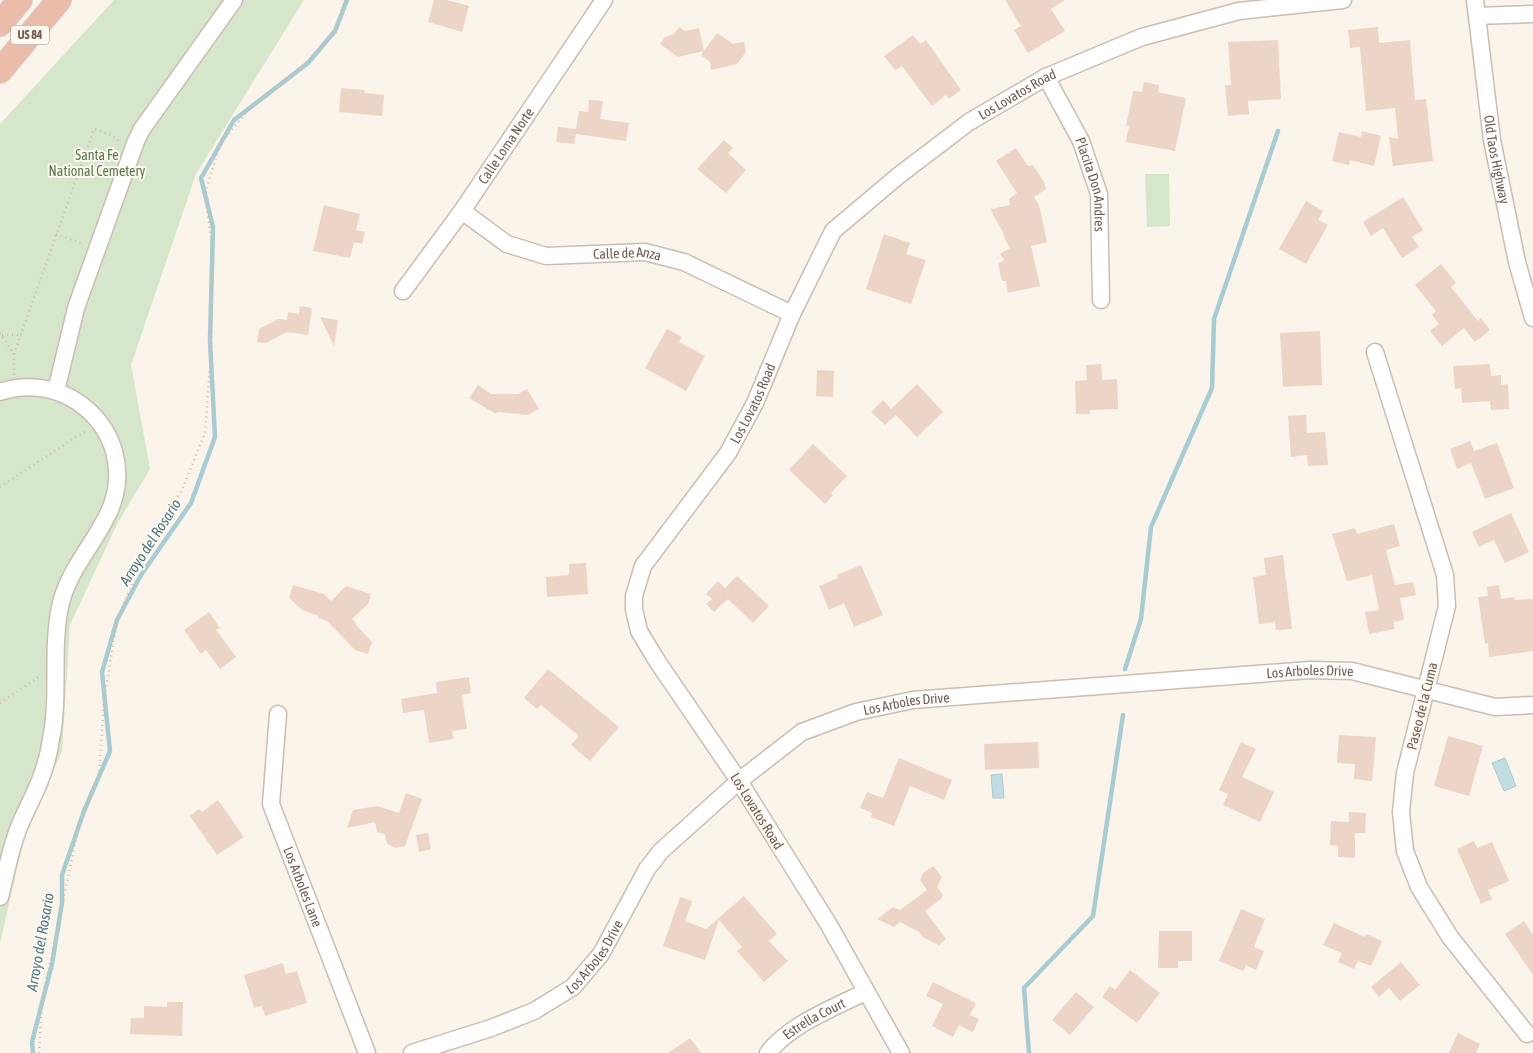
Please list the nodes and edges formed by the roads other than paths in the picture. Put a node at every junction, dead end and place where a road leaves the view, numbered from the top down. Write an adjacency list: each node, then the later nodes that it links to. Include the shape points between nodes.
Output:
1 (20, 0): 8 (highway, US 84)
2 (60, 0): 9 (highway, US 84)
3 (234, 0): 18 (street, via 142,129 131,151 72,323)
4 (604, 0): 11 (street, Calle Loma Norte)
5 (1343, 0): 10 (street, Los Lovatos Road, via 1240,11 1142,37)
6 (1476, 8): 7 (street); 15 (street, Old Taos Highway, via 1492,140 1517,262)
7 (1533, 14)
8 (0, 24)
9 (0, 71)
10 (1046, 77): 13 (street, Placita Don Andres, via 1081,141 1098,194); 14 (street, Los Lovatos Road, via 969,122 833,231)
11 (462, 211): 12 (street, Calle Loma Norte); 14 (street, Calle de Anza, via 507,244 546,256 645,252 684,262)
12 (403, 291)
13 (1101, 300)
14 (792, 314): 22 (street, Los Lovatos Road, via 755,403 728,453 643,566 634,596 639,631)
15 (1533, 318)
16 (1375, 352): 19 (street, Paseo de la Cuma, via 1445,575 1447,606)
17 (7, 390): 18 (street)
18 (56, 390): 23 (street, via 81,405 101,424 116,459 117,486 110,513 75,570 60,605 55,649 56,707 47,761 16,834)
19 (1427, 689): 20 (street, Los Arboles Drive, via 1495,707); 22 (street, Los Arboles Drive, via 1352,671 1310,670 914,700 856,712 802,732); 25 (street, Paseo de la Cuma, via 1405,773 1401,812 1405,851 1420,887 1450,937)
20 (1533, 705)
21 (278, 714): 26 (street, Los Arboles Lane, via 270,804)
22 (739, 781): 24 (street, Los Lovatos Road, via 829,925); 27 (street, Los Arboles Drive, via 660,851 601,954 573,987 534,1011)
23 (0, 897)
24 (865, 992): 28 (street, Estrella Court, via 797,1028); 29 (street, Los Lovatos Road)
25 (1527, 1034)
26 (367, 1053)
27 (412, 1053)
28 (768, 1053)
29 (901, 1053)

